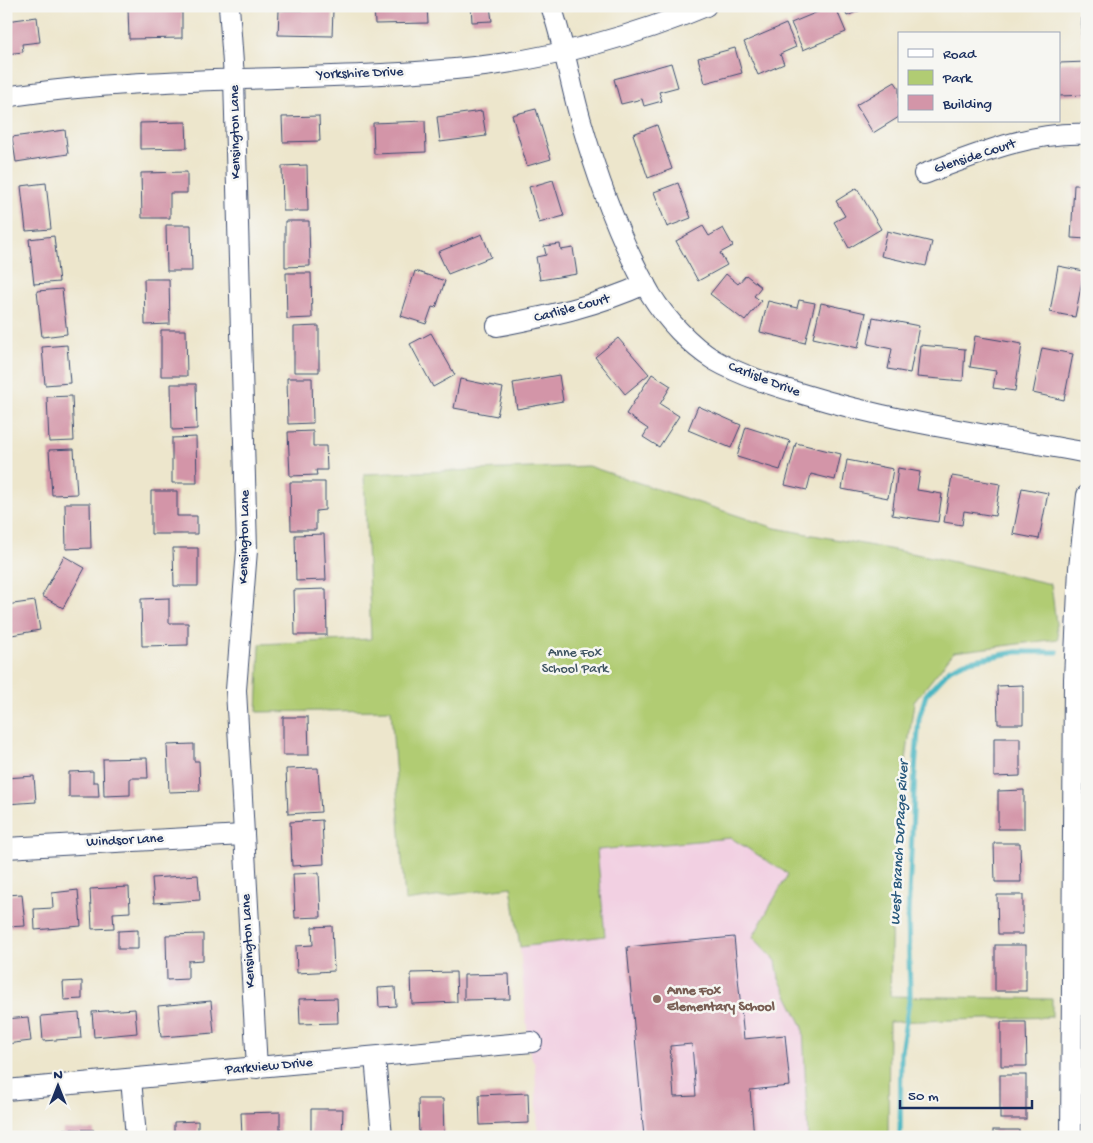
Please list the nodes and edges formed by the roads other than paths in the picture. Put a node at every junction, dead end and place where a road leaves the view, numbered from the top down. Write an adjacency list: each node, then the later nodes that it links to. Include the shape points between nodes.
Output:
1 (229, 6): 5 (street, Kensington Lane)
2 (551, 6): 4 (street, Carlisle Drive)
3 (706, 6): 4 (street, Yorkshire Drive, via 631,33)
4 (563, 51): 5 (street, Yorkshire Drive, via 486,66 416,73); 9 (street, Carlisle Drive, via 596,168)
5 (234, 78): 6 (street, Yorkshire Drive, via 134,83); 13 (street, Kensington Lane, via 247,550 236,690)
6 (6, 97)
7 (1087, 134): 8 (street, Glenside Court, via 1050,137 1002,147)
8 (924, 174)
9 (645, 284): 10 (street, Carlisle Court, via 583,308); 11 (street, Carlisle Drive, via 665,314 696,346 713,359 769,384 903,420)
10 (497, 326)
11 (1087, 453)
12 (1087, 495): 22 (street, via 1078,578 1074,679)
13 (243, 835): 14 (street, Windsor Lane); 17 (street, Kensington Lane)
14 (6, 848)
15 (532, 1042): 16 (street, Parkview Drive)
16 (375, 1057): 17 (street, Parkview Drive); 21 (street)
17 (257, 1068): 18 (street, Parkview Drive)
18 (131, 1079): 19 (street, Parkview Drive); 20 (street)
19 (6, 1090)
20 (136, 1137)
21 (382, 1137)
22 (1072, 1137)

